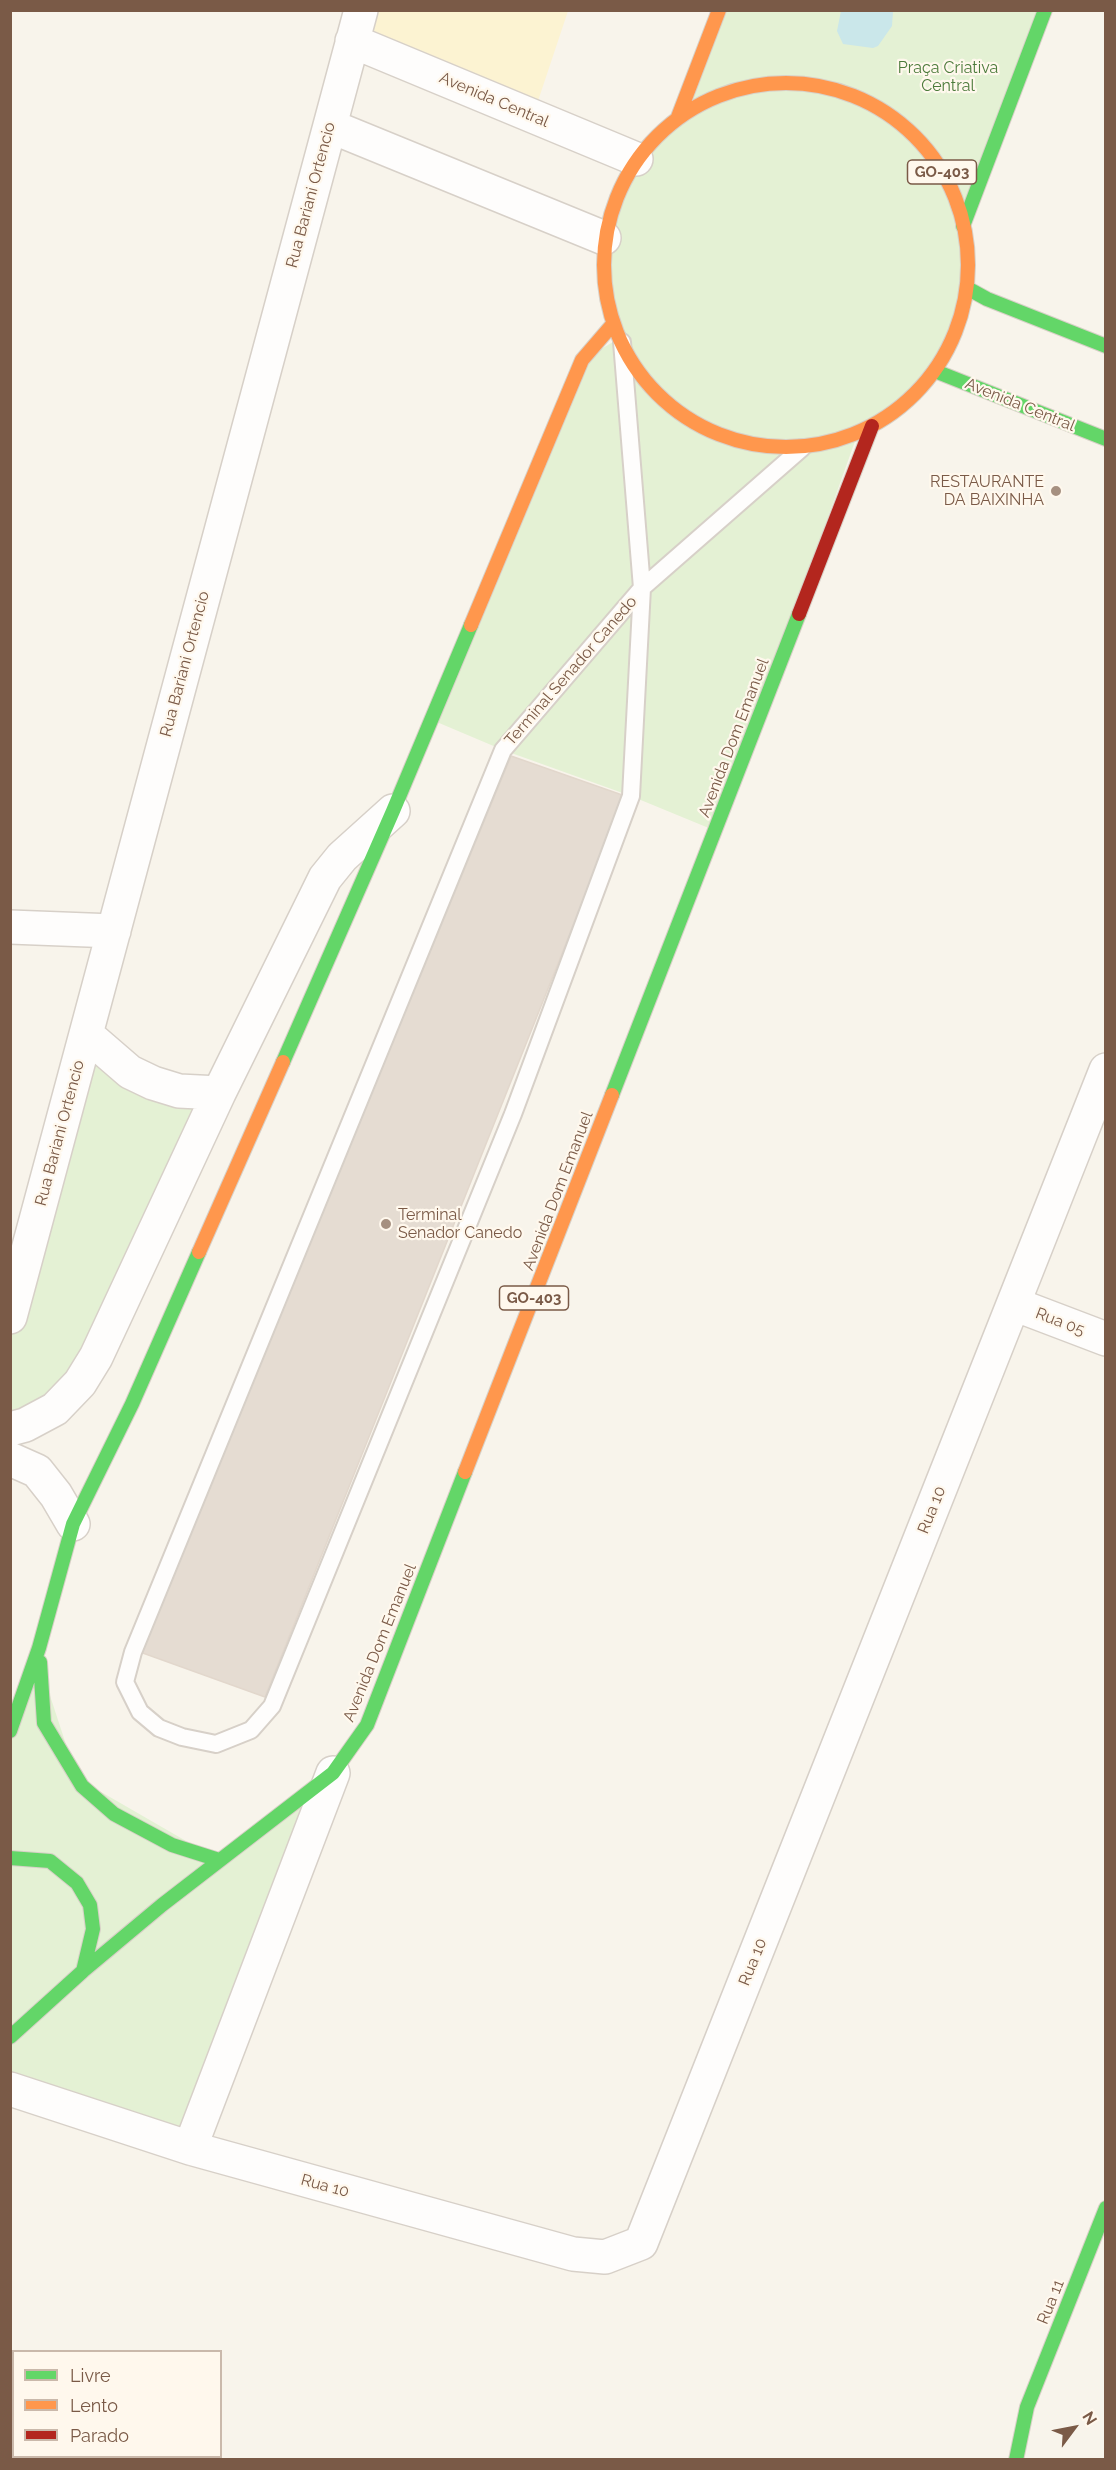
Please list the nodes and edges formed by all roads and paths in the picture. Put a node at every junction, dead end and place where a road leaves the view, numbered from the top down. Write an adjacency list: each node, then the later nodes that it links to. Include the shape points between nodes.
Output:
1 (361, 10): 4 (street, Rua Bariani Ortencio)
2 (719, 10): 5 (main road, GO-403)
3 (1045, 10): 8 (main road, GO-403)
4 (352, 41): 6 (street, Rua Bariani Ortencio); 7 (street, Avenida Central)
5 (678, 117): 7 (main road, GO-403); 8 (main road, GO-403, via 731,90 760,84 790,82 850,94 902,124 941,170)
6 (330, 126): 9 (street); 21 (street, Rua Bariani Ortencio)
7 (636, 159): 9 (main road, GO-403, via 616,196)
8 (963, 226): 10 (main road, GO-403)
9 (604, 238): 11 (main road, GO-403, via 604,285)
10 (967, 288): 13 (main road); 14 (main road, GO-403, via 956,332)
11 (613, 324): 12 (main road, GO-403); 19 (main road, via 582,360)
12 (622, 342): 17 (main road, GO-403, via 652,389 695,424 747,444); 18 (lane, Terminal Senador Canedo)
13 (1106, 346)
14 (935, 371): 15 (main road, GO-403, via 911,399); 16 (main road, Avenida Central)
15 (872, 426): 17 (main road, GO-403, via 842,440); 33 (main road, Avenida Dom Emanuel / GO-403, via 368,1725)
16 (1106, 439)
17 (802, 448): 18 (lane, Terminal Senador Canedo)
18 (642, 588): 18 (lane, Terminal Senador Canedo, via 631,796 513,1114 272,1706 251,1730 216,1744 159,1728 140,1712 125,1682 133,1652 503,750)
19 (393, 811): 24 (street, via 325,878); 30 (main road, via 136,1394)
20 (10, 927): 21 (street)
21 (114, 931): 22 (street, Rua Bariani Ortencio)
22 (86, 1034): 24 (street, via 130,1072 145,1079 179,1091); 26 (street, Rua Bariani Ortencio)
23 (1106, 1070): 25 (street, Rua 10)
24 (219, 1093): 28 (street, via 96,1357 80,1383 55,1409)
25 (1014, 1304): 27 (street, Rua 05); 39 (street, Rua 10, via 641,2243 604,2257 573,2254)
26 (10, 1317)
27 (1106, 1339)
28 (10, 1429)
29 (10, 1459): 30 (street, via 38,1471)
30 (73, 1524): 31 (main road)
31 (39, 1648): 32 (main road); 35 (main road, via 44,1723 82,1786 114,1814 172,1845)
32 (10, 1731)
33 (333, 1773): 35 (main road, Avenida Dom Emanuel / GO-403); 39 (street)
34 (10, 1858): 36 (main road, via 50,1861 78,1883 90,1905 93,1929)
35 (219, 1860): 36 (main road, Avenida Dom Emanuel / GO-403)
36 (83, 1971): 37 (main road, Avenida Dom Emanuel / GO-403)
37 (10, 2037)
38 (10, 2089): 39 (street, Rua 10)
39 (190, 2148)
40 (1106, 2208): 41 (main road, Rua 11, via 1027,2407)
41 (1016, 2460)

